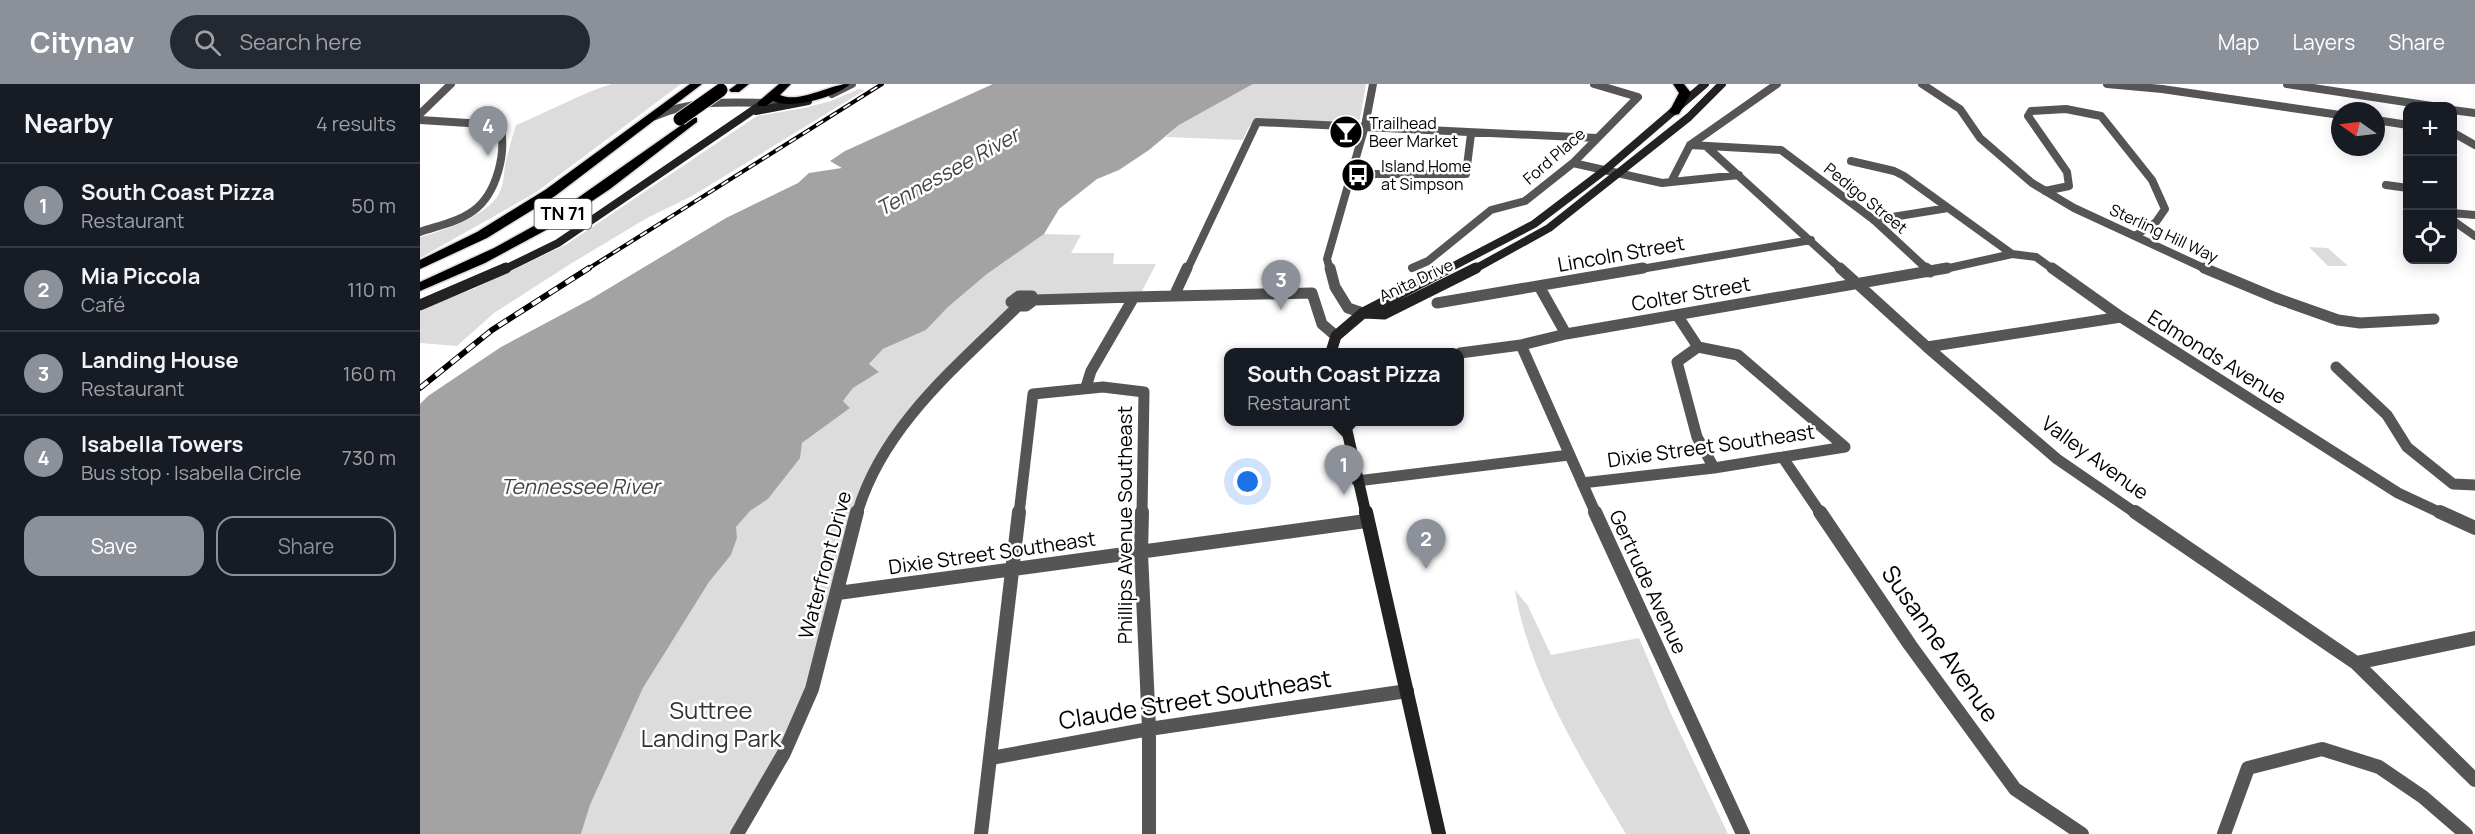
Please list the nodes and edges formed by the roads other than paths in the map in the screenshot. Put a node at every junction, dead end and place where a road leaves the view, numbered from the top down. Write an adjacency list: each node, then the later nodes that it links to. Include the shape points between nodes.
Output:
1 (451, 84): 25 (street)
2 (697, 84): 16 (highway)
3 (786, 84): 17 (highway)
4 (845, 84): 17 (highway, via 802,99 779,100)
5 (852, 84): 18 (street)
6 (1373, 84): 33 (street)
7 (1594, 84): 38 (street, Ford Place, via 1638,97)
8 (1678, 84): 23 (highway, via 1685,93)
9 (1705, 84): 23 (main road, Anita Drive)
10 (1722, 84): 47 (main road, Anita Drive, via 1689,117)
11 (1777, 84): 39 (street)
12 (1922, 84): 52 (street, Sterling Hill Way, via 1960,109 1980,138 2018,173)
13 (2287, 84): 19 (street)
14 (2108, 85): 27 (street)
15 (733, 87): 31 (highway, TN 71)
16 (684, 92): 20 (highway, via 683,102); 29 (highway)
17 (773, 95): 21 (highway)
18 (808, 101): 21 (street); 26 (main road)
19 (2406, 102)
20 (689, 104): 21 (street); 29 (street)
21 (762, 104): 26 (main road)
22 (2457, 111): 24 (street)
23 (1675, 112): 45 (main road, Anita Drive)
24 (2475, 113)
25 (420, 114)
26 (749, 114): 74 (main road, via 558,243)
27 (2331, 114)
28 (420, 120): 58 (street, via 500,125 504,133 495,180 476,210)
29 (649, 120): 42 (highway)
30 (2385, 121): 32 (street)
31 (684, 123): 66 (highway, TN 71, via 543,216 483,250); 69 (highway, TN 71, via 576,207 466,268); 72 (highway, via 591,207 541,241 498,265)
32 (2403, 124)
33 (1365, 126): 35 (street); 46 (street); 70 (street, via 1257,122)
34 (2457, 132): 36 (street)
35 (1471, 134): 38 (street); 46 (street, via 1466,174)
36 (2475, 134)
37 (2457, 135): 40 (street)
38 (1597, 138): 44 (street, Ford Place)
39 (1690, 145): 41 (street); 49 (street)
40 (2475, 145)
41 (1707, 147): 48 (street, Valley Avenue); 56 (street, Pedigo Street, via 1781,150)
42 (594, 160): 63 (highway, via 482,235); 66 (highway, via 522,221)
43 (1851, 161): 53 (street, Edmonds Avenue, via 1894,171)
44 (1573, 163): 45 (street); 64 (street, Ford Place, via 1526,201 1491,210 1428,261)
45 (1605, 170): 47 (street); 75 (main road, Anita Drive, via 1534,224)
46 (1351, 174): 75 (street, via 1327,259 1335,287 1348,308)
47 (1618, 174): 49 (street); 75 (main road, Anita Drive, via 1549,228 1384,314)
48 (1739, 175): 49 (street); 61 (street, Valley Avenue)
49 (1671, 182)
50 (2386, 186): 51 (street)
51 (2403, 188)
52 (2045, 191): 60 (street, Sterling Hill Way); 60 (street, via 2069,186 2070,182 2028,116 2031,111 2089,112 2100,116 2152,180 2165,209 2156,222)
53 (1948, 208): 56 (street); 62 (street, Edmonds Avenue)
54 (2457, 213): 55 (street)
55 (2475, 215)
56 (1874, 220): 65 (street, Pedigo Street)
57 (2457, 223): 59 (street)
58 (420, 232)
59 (2475, 236)
60 (2135, 237): 78 (street, Sterling Hill Way, via 2276,298 2338,320 2360,324)
61 (1811, 240): 67 (street, Valley Avenue); 68 (street, Lincoln Street)
62 (2012, 254): 65 (street, Colter Street); 77 (street, Edmonds Avenue, via 2036,257)
63 (420, 264)
64 (1412, 268)
65 (1930, 272): 67 (street, Colter Street)
66 (420, 277)
67 (1858, 284): 76 (street, Colter Street); 83 (street, Valley Avenue)
68 (1539, 286): 73 (street, Lincoln Street); 79 (street)
69 (420, 287)
70 (1174, 296): 71 (street); 80 (street, via 1312,293 1322,324)
71 (1134, 297): 87 (street); 99 (street, Waterfront Drive, via 1034,300 1018,306 921,404 883,454 859,505)
72 (420, 298)
73 (1437, 303)
74 (420, 305)
75 (1363, 313): 80 (main road)
76 (1677, 315): 79 (street, Colter Street); 82 (street)
77 (2121, 317): 83 (street); 96 (street, Edmonds Avenue, via 2398,493)
78 (2434, 319)
79 (1566, 334): 81 (street, Colter Street)
80 (1336, 336): 84 (main road)
81 (1521, 345): 85 (street, Colter Street); 89 (street, Gertrude Avenue)
82 (1698, 347): 90 (street, Dixie Street Southeast, via 1738,355 1845,447); 91 (street, via 1677,362 1697,437)
83 (1927, 347): 101 (street, Valley Avenue, via 2057,459)
84 (1332, 348)
85 (1464, 352)
86 (2336, 367): 94 (street, via 2387,415 2407,447 2453,484)
87 (1086, 387): 97 (street, Phillips Avenue Southeast, via 1144,392); 98 (street, via 1033,394)
88 (1345, 426): 92 (main road)
89 (1569, 455): 92 (street); 93 (street, Gertrude Avenue)
90 (1783, 458): 91 (street, Dixie Street Southeast); 111 (street, Susanne Avenue, via 1910,645 2015,789)
91 (1714, 468): 93 (street, Dixie Street Southeast)
92 (1357, 481): 95 (main road)
93 (1582, 483): 110 (street, Gertrude Avenue)
94 (2475, 485)
95 (1366, 521): 97 (street, Dixie Street Southeast); 102 (main road)
96 (2475, 528)
97 (1141, 553): 98 (street, Dixie Street Southeast); 103 (street, Phillips Avenue Southeast)
98 (1013, 570): 99 (street, Dixie Street Southeast); 104 (street)
99 (838, 593): 106 (street, Waterfront Drive, via 819,667 800,718)
100 (2475, 638): 101 (street)
101 (2356, 663): 105 (street, Valley Avenue)
102 (1407, 691): 103 (street, Claude Street Southeast); 109 (main road)
103 (1149, 729): 104 (street, Claude Street Southeast); 108 (street, Phillips Avenue Southeast)
104 (991, 759): 107 (street)
105 (2475, 780)
106 (737, 834)
107 (981, 834)
108 (1149, 834)
109 (1439, 834)
110 (1743, 834)
111 (2082, 834)
112 (2224, 834): 113 (street, via 2248,768 2322,749 2379,767 2423,797)
113 (2466, 834)

